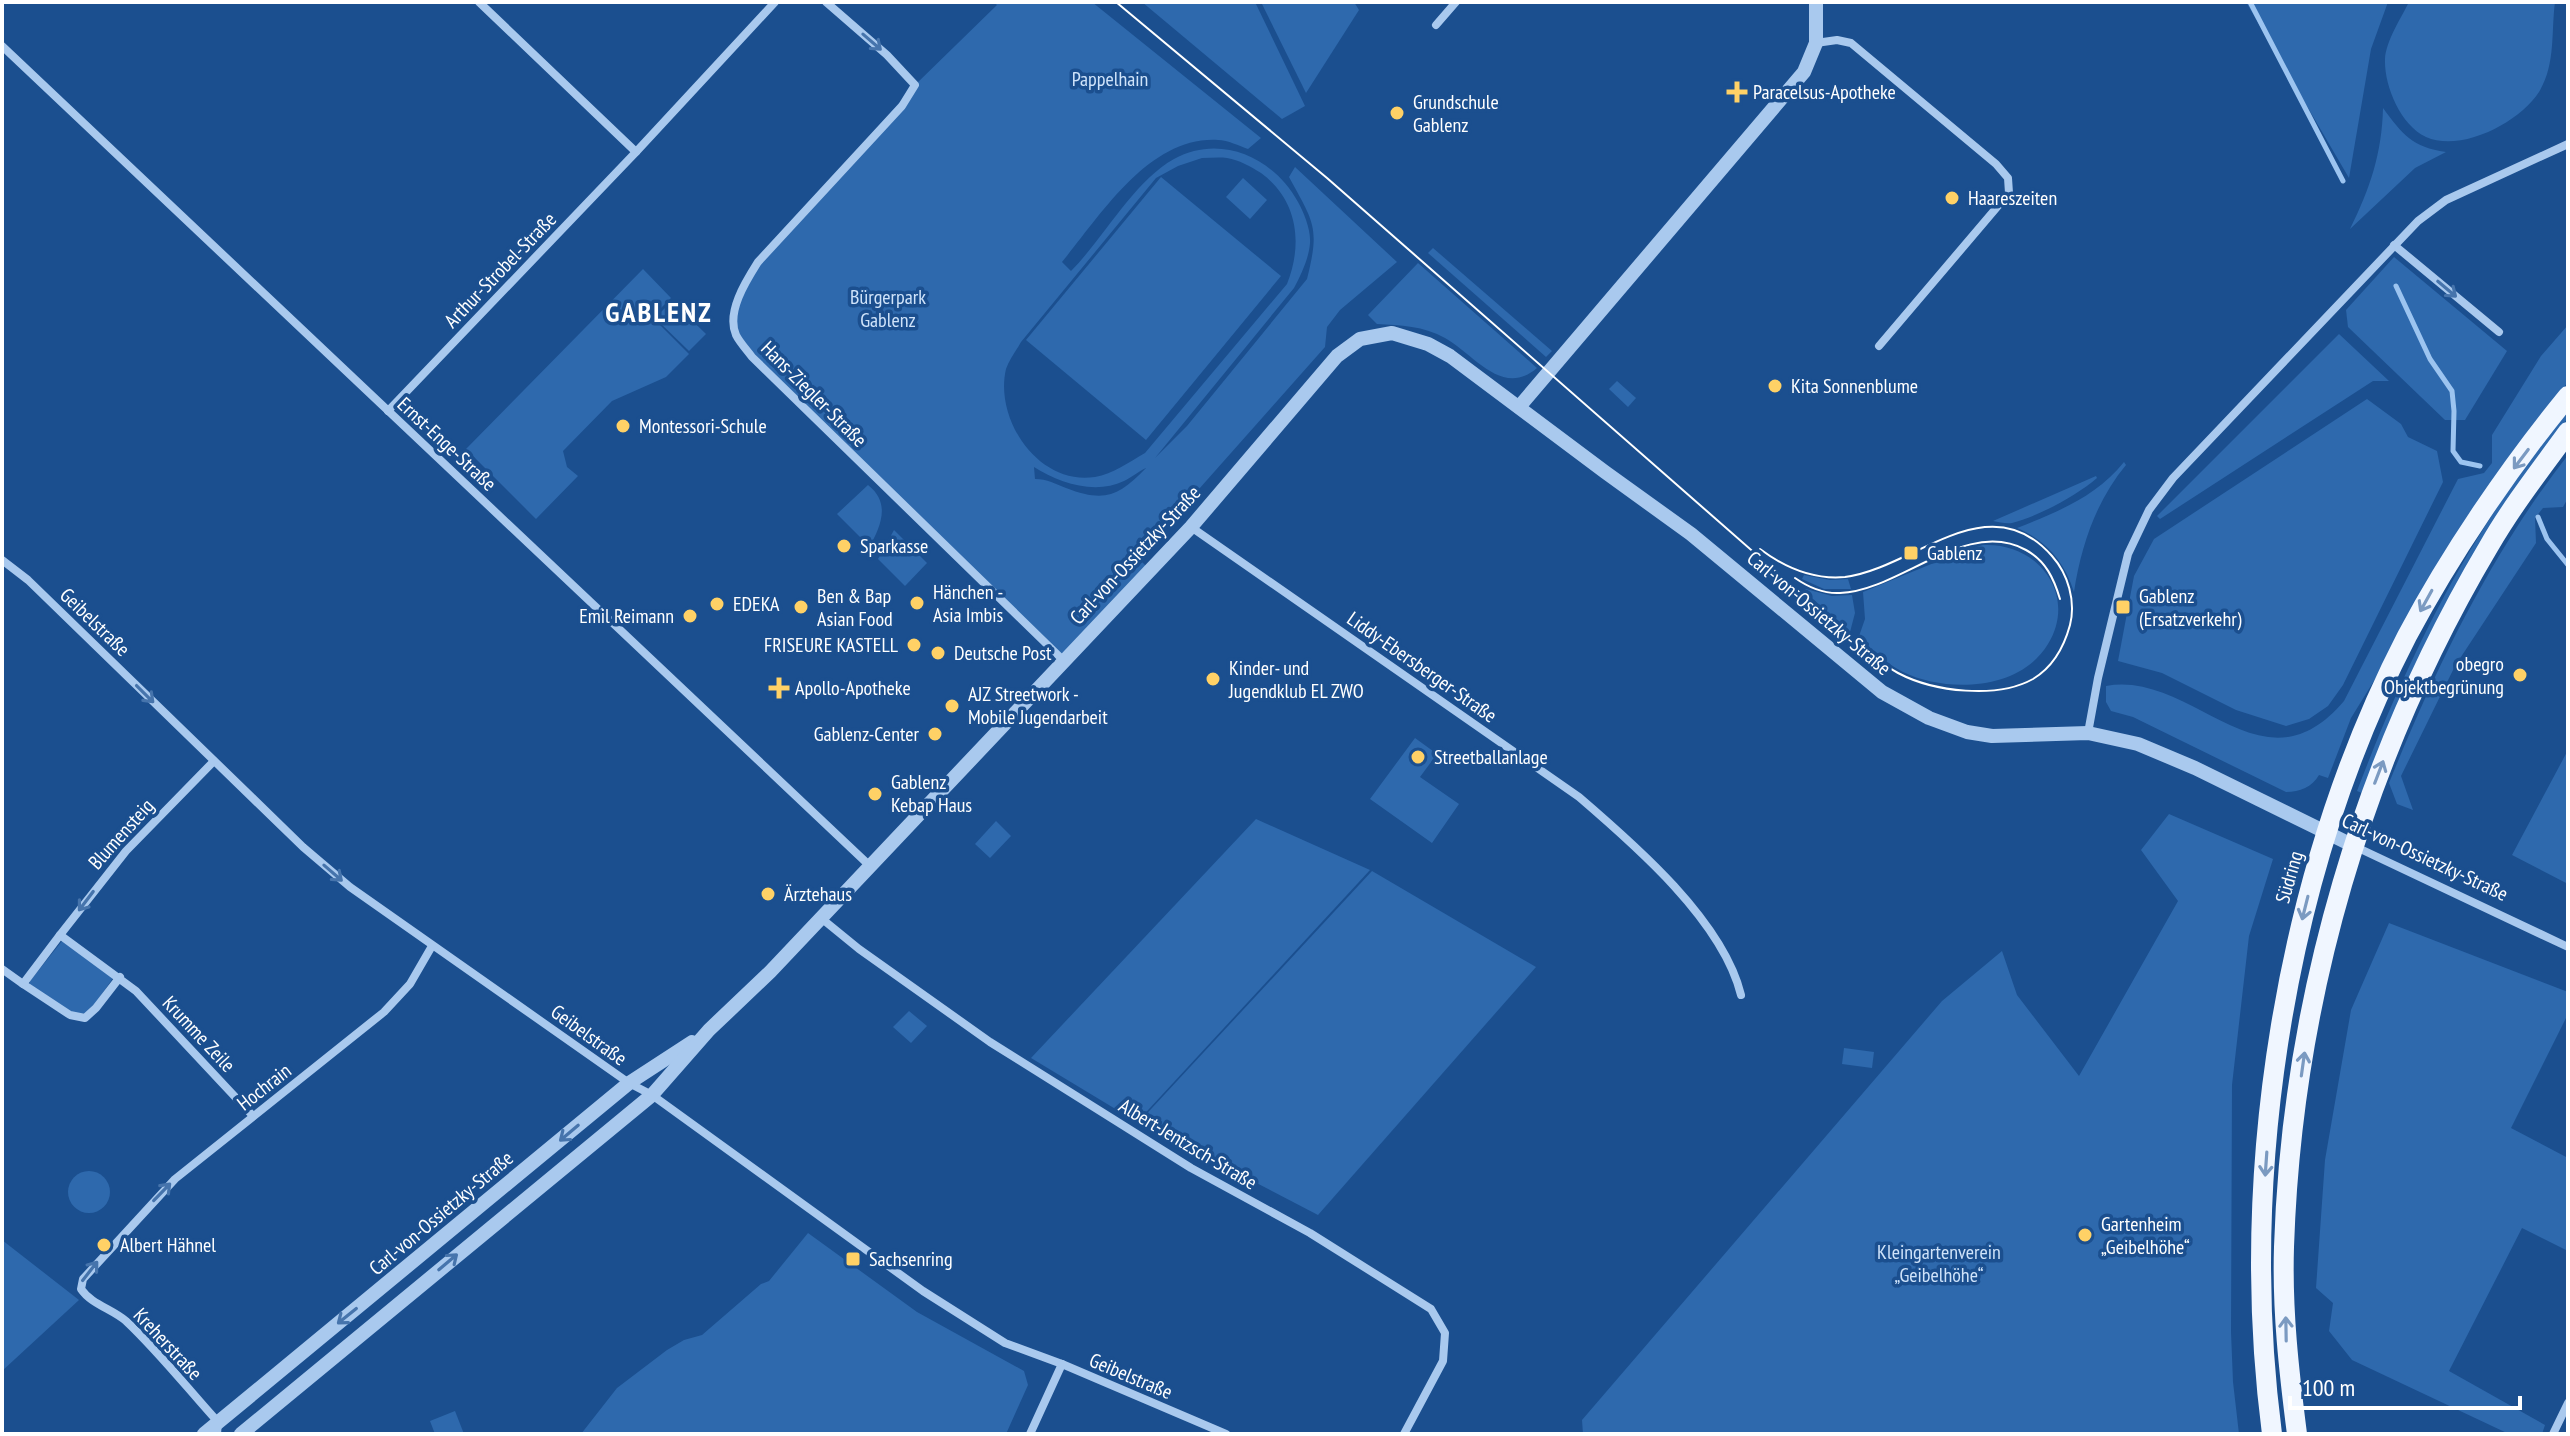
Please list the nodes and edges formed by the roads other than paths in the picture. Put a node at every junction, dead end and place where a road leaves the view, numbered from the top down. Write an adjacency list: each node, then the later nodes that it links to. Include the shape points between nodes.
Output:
1 (479, 2): 10 (street)
2 (775, 2): 10 (street, Arthur-Strobel-Straße)
3 (826, 2): 20 (street, Hans-Ziegler-Straße, one-way to 20, via 915,85 902,106 758,262 735,309 735,334 752,357)
4 (1456, 2): 6 (street)
5 (1816, 2): 7 (street)
6 (1436, 25)
7 (1816, 43): 13 (street, via 1851,43 2008,178 2009,193); 15 (street, via 1804,72)
8 (2, 46): 16 (street, Ernst-Enge-Straße)
9 (2568, 144): 11 (street, via 2446,200)
10 (636, 152): 16 (street, Arthur-Strobel-Straße)
11 (2394, 245): 12 (street, one-way to 12); 21 (street, via 2173,478 2149,510 2128,554)
12 (2499, 332)
13 (1879, 346)
14 (2568, 396): 23 (main road, Südring, one-way to 23, via 2504,482 2406,638 2340,789)
15 (1519, 407): 18 (street, Carl-von-Ossietzky-Straße, via 1428,344 1392,333 1367,336 1337,356); 21 (street, Carl-von-Ossietzky-Straße, via 1691,534 1899,704 1967,732 1992,736)
16 (388, 411): 25 (street, Ernst-Enge-Straße)
17 (2568, 432): 24 (main road, one-way to 17, via 2390,743 2436,646 2489,546)
18 (1191, 527): 20 (street, Carl-von-Ossietzky-Straße); 33 (street, Liddy-Ebersberger-Straße, via 1579,797 1684,897 1720,949)
19 (4, 565): 22 (street, Geibelstraße, one-way to 22, via 38,590)
20 (1064, 661): 25 (street, Carl-von-Ossietzky-Straße)
21 (2088, 733): 23 (street, Carl-von-Ossietzky-Straße, via 2138,744)
22 (214, 761): 27 (street, Blumensteig, one-way to 27, via 126,851); 28 (street, Geibelstraße, one-way to 28, via 350,887)
23 (2328, 833): 24 (street, Carl-von-Ossietzky-Straße); 47 (main road, Südring, one-way to 47, via 2286,997 2268,1128 2262,1303)
24 (2354, 846): 29 (street, Carl-von-Ossietzky-Straße); 48 (main road, one-way to 24, via 2286,1350 2284,1250 2291,1143 2325,945)
25 (870, 866): 26 (street, Carl-von-Ossietzky-Straße)
26 (821, 918): 34 (street, Carl-von-Ossietzky-Straße); 46 (street, Albert-Jentzsch-Straße, via 990,1042 1431,1309 1445,1333 1443,1361)
27 (60, 935): 31 (street, Krumme Zeile); 32 (street, Blumensteig)
28 (432, 946): 35 (street, Geibelstraße); 37 (street, Hochrain, via 410,984 384,1012)
29 (2568, 947)
30 (2, 969): 32 (street)
31 (120, 977): 32 (street, via 85,1018 70,1015); 37 (street, Krumme Zeile)
32 (23, 984)
33 (1741, 995)
34 (709, 1030): 35 (street, Carl-von-Ossietzky-Straße); 36 (street, Carl-von-Ossietzky-Straße)
35 (629, 1083): 36 (street, Geibelstraße); 41 (street, Carl-von-Ossietzky-Straße, one-way to 41)
36 (652, 1095): 39 (street, Geibelstraße, via 923,1291 1005,1343); 43 (street, Carl-von-Ossietzky-Straße, one-way to 36)
37 (253, 1116): 38 (street, Hochrain, one-way to 37, via 175,1179)
38 (109, 1249): 41 (street, Kreherstraße, one-way to 38, via 131,1326 81,1289 83,1279)
39 (1062, 1364): 44 (street); 45 (street, Geibelstraße)
40 (2568, 1403): 49 (street)
41 (217, 1428): 42 (street, Carl-von-Ossietzky-Straße)
42 (204, 1434)
43 (241, 1434)
44 (1030, 1434)
45 (1226, 1434)
46 (1404, 1434)
47 (2272, 1434)
48 (2297, 1434)
49 (2553, 1434)

